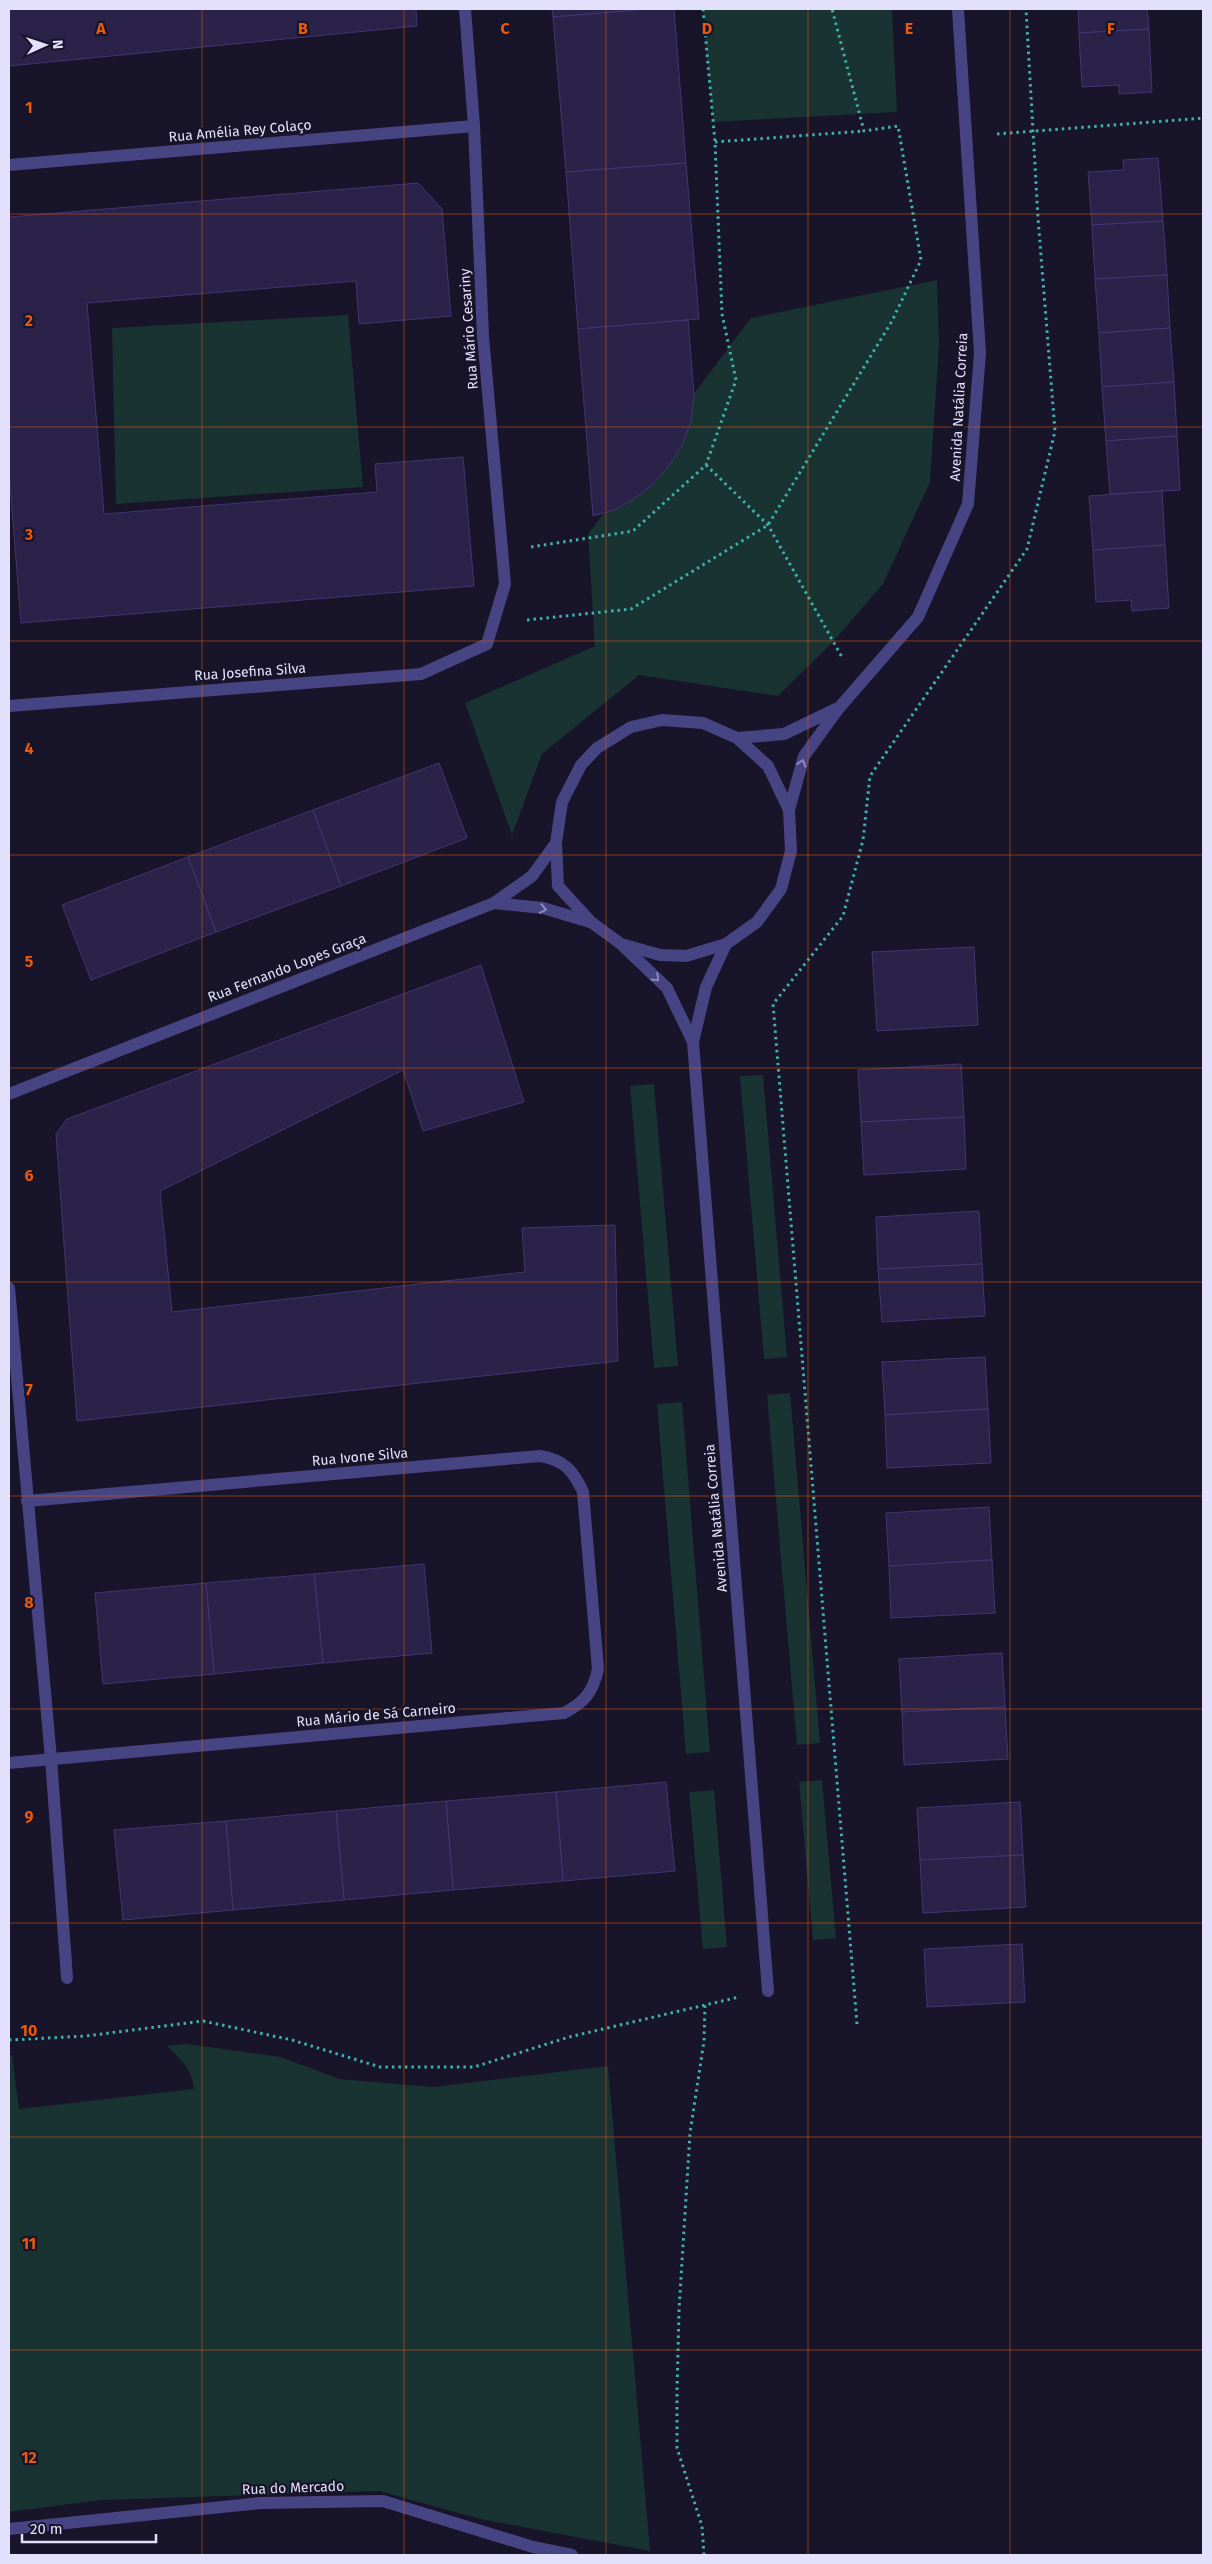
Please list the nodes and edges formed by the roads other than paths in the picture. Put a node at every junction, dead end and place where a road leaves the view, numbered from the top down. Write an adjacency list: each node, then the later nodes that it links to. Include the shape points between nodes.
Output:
1 (465, 9): 3 (street, Rua Mário Cesariny)
2 (958, 9): 7 (street, Avenida Natália Correia, via 980,353 968,504 918,617)
3 (474, 126): 4 (street, Rua Amélia Rey Colaço); 5 (street, Rua Mário Cesariny, via 483,336 505,584)
4 (9, 165)
5 (487, 644): 6 (street, Rua Josefina Silva, via 421,674)
6 (9, 706)
7 (838, 708): 8 (street, Avenida Natália Correia, via 784,734); 9 (street, Avenida Natália Correia, one-way to 7, via 804,756)
8 (737, 738): 9 (street, via 768,766); 10 (street, via 703,723 662,720 631,727 597,748 581,765 562,802)
9 (789, 810): 14 (street, via 791,851 781,889 757,922)
10 (556, 842): 11 (street, Rua Fernando Lopes Graça, via 532,876); 12 (street, via 558,886)
11 (494, 903): 12 (street, one-way to 12, via 543,908); 16 (street, Rua Fernando Lopes Graça)
12 (591, 922): 13 (street)
13 (621, 944): 14 (street, via 660,955 686,956); 15 (street, Avenida Natália Correia, one-way to 15, via 667,988)
14 (726, 944): 15 (street, Avenida Natália Correia, via 706,987)
15 (693, 1042): 23 (street, Avenida Natália Correia)
16 (9, 1094)
17 (9, 1288): 18 (street)
18 (27, 1501): 19 (street, Rua Ivone Silva, via 540,1456 554,1458 575,1474 582,1492); 20 (street)
19 (591, 1588): 20 (street, Rua Mário de Sá Carneiro, via 598,1669 596,1681 590,1694 564,1713)
20 (51, 1759): 21 (street, Rua Mário de Sá Carneiro); 22 (street)
21 (9, 1763)
22 (67, 1978)
23 (768, 1991)
24 (9, 2529): 25 (street, Rua do Mercado, via 260,2502 383,2501 533,2547)
25 (572, 2555)

